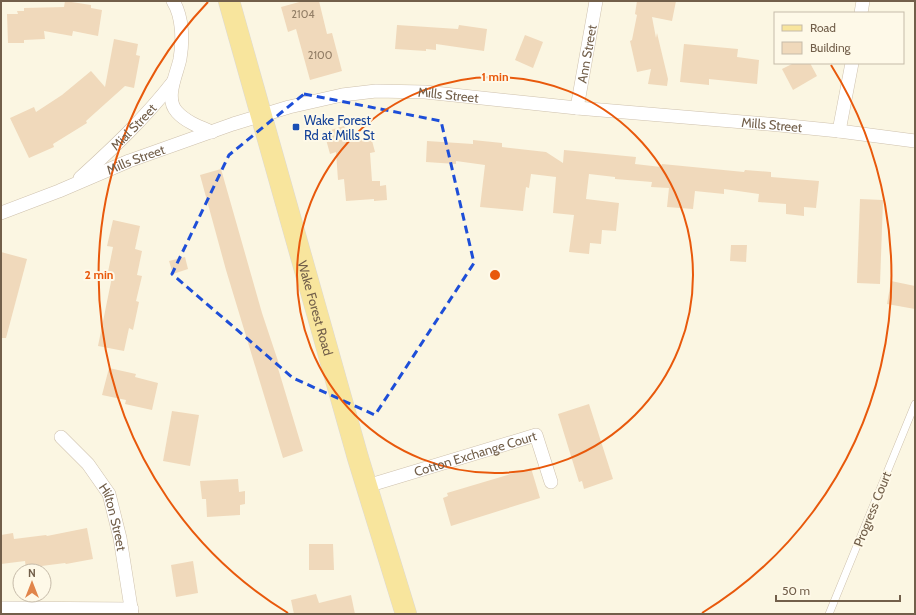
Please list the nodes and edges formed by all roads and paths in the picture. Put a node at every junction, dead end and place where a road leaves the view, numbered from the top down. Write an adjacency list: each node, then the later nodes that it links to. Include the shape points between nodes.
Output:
1 (173, 1): 7 (street, Mial Street, via 182,36)
2 (229, 1): 9 (main road, Wake Forest Road)
3 (596, 1): 8 (street, Ann Street)
4 (863, 1): 5 (street)
5 (861, 12)
6 (852, 64): 10 (street)
7 (174, 80): 11 (street, Mial Street, via 171,96 175,111); 13 (street, Mial Street, via 130,132)
8 (577, 108): 9 (street, Mills Street, via 425,92 381,91 342,95); 10 (street, Mills Street)
9 (261, 116): 11 (street, Mills Street); 18 (main road, Wake Forest Road)
10 (839, 131): 12 (street, Mills Street)
11 (212, 132): 13 (street, Mills Street, via 129,161)
12 (915, 142)
13 (71, 186): 14 (street, Mills Street)
14 (1, 214)
15 (915, 404): 22 (lane, Progress Court)
16 (61, 437): 20 (street, Hilton Street, via 88,464 109,494 120,538)
17 (551, 482): 18 (street, Cotton Exchange Court, via 536,435)
18 (367, 486): 21 (main road, Wake Forest Road)
19 (1, 608): 20 (street)
20 (132, 611)
21 (406, 614)
22 (829, 614)

